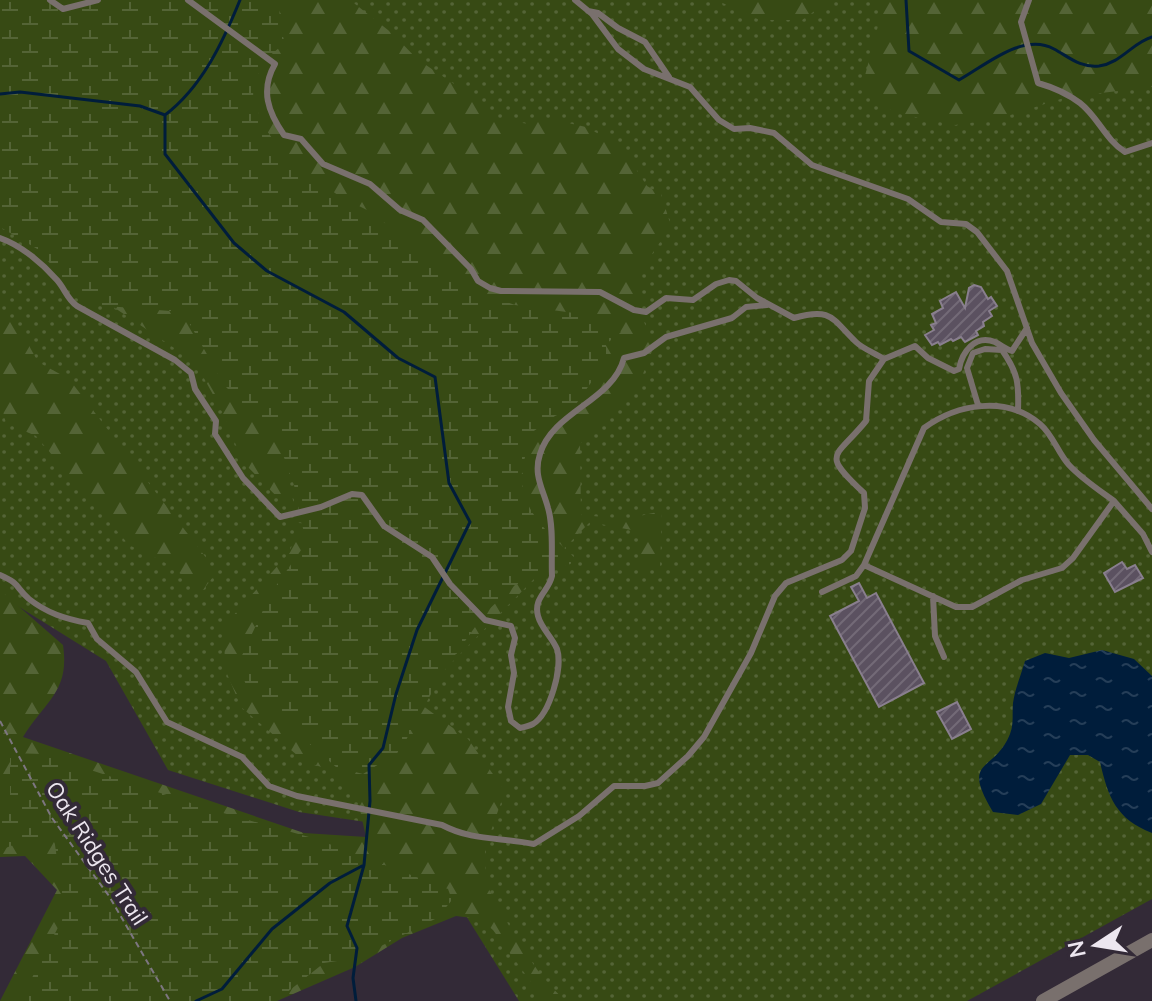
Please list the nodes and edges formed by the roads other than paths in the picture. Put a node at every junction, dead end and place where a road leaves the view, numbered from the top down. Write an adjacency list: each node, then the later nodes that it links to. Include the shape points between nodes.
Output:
1 (50, 0): 2 (lane, via 63,9)
2 (98, 0)
3 (188, 0): 10 (lane, via 275,64 265,93 284,135 301,139 323,164 370,184 423,220 490,288 600,292 646,312 666,298 693,300 729,280)
4 (575, 0): 6 (lane)
5 (1029, 0): 8 (lane, via 1021,22 1038,83 1081,104 1112,144 1125,152)
6 (588, 11): 7 (lane, via 618,49 644,69); 7 (lane, via 645,42)
7 (670, 78): 11 (lane, via 690,87 734,129 774,133 812,165 908,199 941,222 966,224 1007,271)
8 (1152, 143)
9 (0, 238): 10 (lane, via 43,265 77,306 191,373 216,421 215,434 243,478 280,517 362,495 384,526 432,557 485,620 511,626 514,673 508,707 511,721 520,728 543,714 558,680 558,653 537,615 538,599 552,576 548,509 537,466 546,441 616,379 624,358 644,353 666,337 732,318 746,307)
10 (777, 306): 12 (lane, via 794,318 830,316)
11 (1027, 328): 12 (lane, via 1012,351 993,341 972,344 954,371 915,346); 16 (lane, via 1076,416)
12 (884, 359): 19 (lane, via 869,381 866,421 840,446 837,457 839,469 864,493 865,508 851,551 842,560 786,583 775,596 751,653 704,737 674,771 658,783 614,786 534,844 473,838 442,825 269,786 242,757 167,722 136,672 97,639 88,623 61,619)
13 (978, 405): 14 (lane); 14 (lane, via 967,368 973,353 1002,350 1019,381); 18 (lane, via 939,417 924,428)
14 (1018, 411): 15 (lane, via 1042,425 1069,465)
15 (1114, 501): 17 (lane); 21 (lane, via 1062,568 1022,580 972,607 956,607)
16 (1152, 509)
17 (1152, 552)
18 (864, 565): 20 (lane, via 856,576); 21 (lane)
19 (0, 575)
20 (822, 592)
21 (933, 596): 22 (lane, via 935,636)
22 (944, 657)
23 (1152, 940): 24 (street)
24 (1043, 1001)

